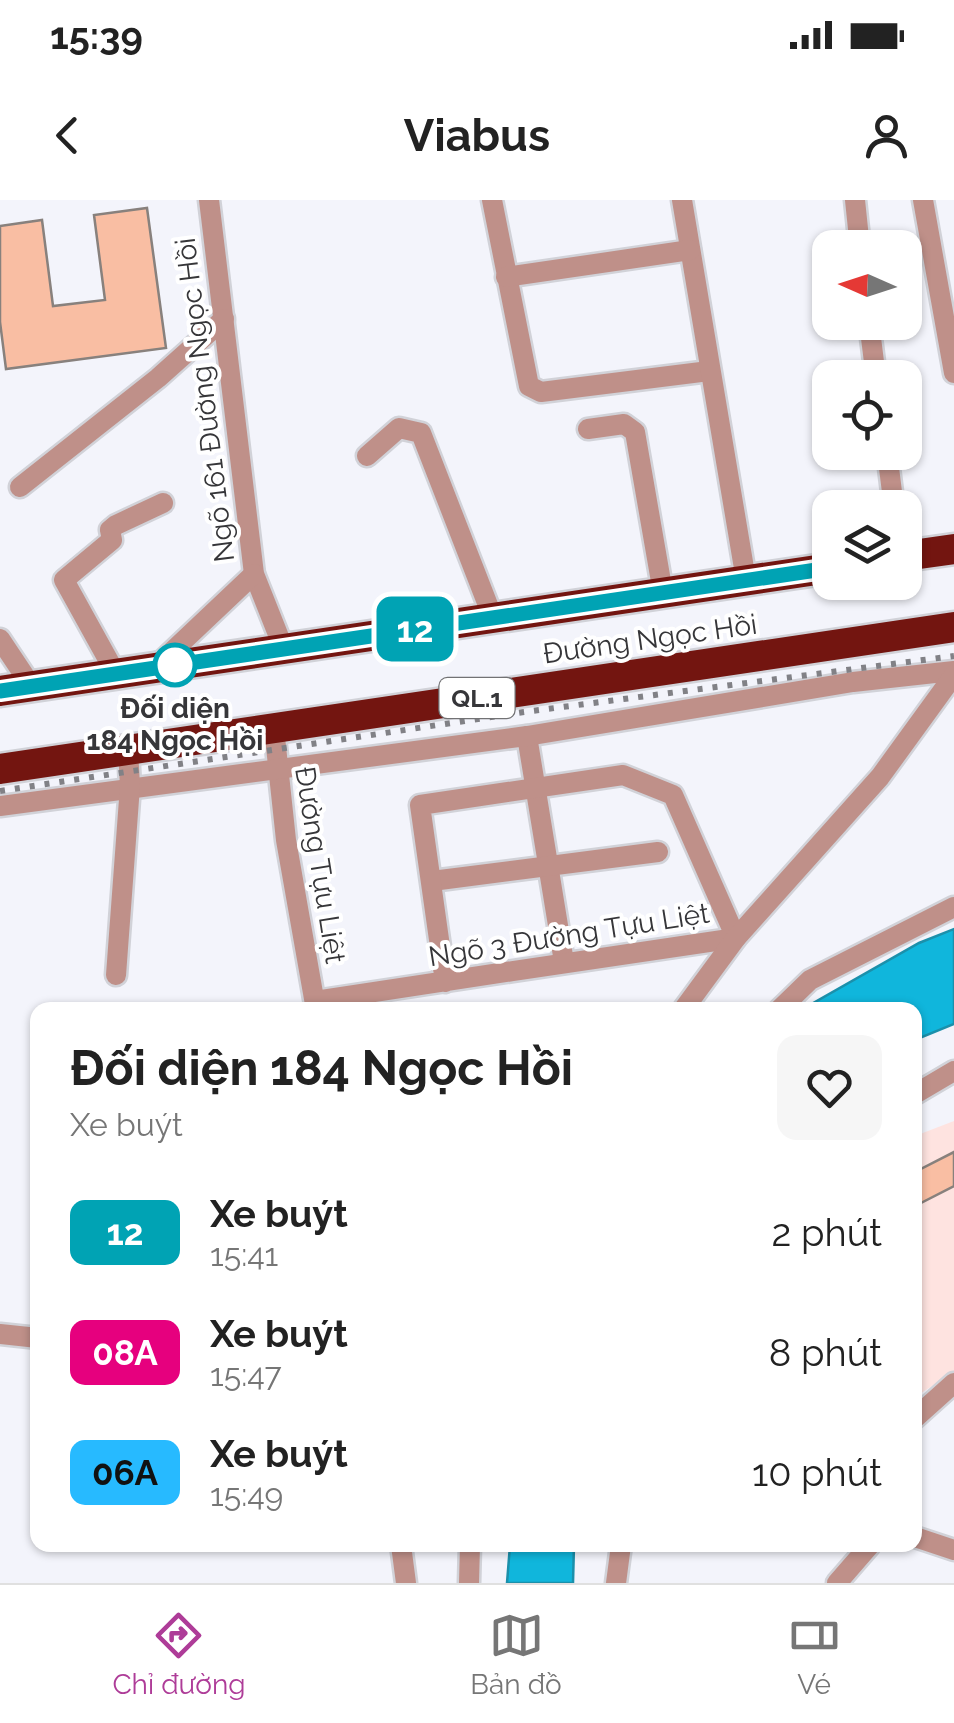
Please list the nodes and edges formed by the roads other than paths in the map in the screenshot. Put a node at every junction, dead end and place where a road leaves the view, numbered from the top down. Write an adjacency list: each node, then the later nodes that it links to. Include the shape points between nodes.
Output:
1 (208, 200): 9 (street, Ngõ 161 Đường Ngọc Hồi)
2 (492, 200): 8 (street)
3 (682, 200): 7 (street)
4 (855, 200): 6 (street)
5 (923, 200): 11 (street)
6 (858, 230)
7 (690, 250): 8 (street); 10 (street)
8 (506, 277): 10 (street, via 522,370 529,386 541,392)
9 (224, 319): 14 (street); 19 (street, Ngõ 161 Đường Ngọc Hồi)
10 (709, 371): 20 (street)
11 (954, 372)
12 (588, 429): 21 (street, via 624,424 635,432)
13 (367, 456): 22 (street, via 399,428 420,432)
14 (20, 487)
15 (163, 503): 26 (street, via 116,524 112,540 64,580)
16 (954, 549): 17 (highway)
17 (922, 554)
18 (812, 571): 20 (highway, Đường Ngọc Hồi)
19 (254, 574): 25 (street, Ngõ 161 Đường Ngọc Hồi); 26 (street, via 162,661)
20 (746, 580): 21 (highway, Đường Ngọc Hồi)
21 (663, 592): 22 (highway, Đường Ngọc Hồi)
22 (492, 618): 25 (highway, Đường Ngọc Hồi)
23 (954, 627): 30 (highway, Đường Ngọc Hồi / QL.1)
24 (0, 638): 28 (street)
25 (283, 647): 26 (highway, Đường Ngọc Hồi)
26 (124, 673): 28 (highway, Đường Ngọc Hồi)
27 (954, 673): 31 (street, via 853,682); 42 (street, via 880,777)
28 (32, 686): 29 (highway, Đường Ngọc Hồi)
29 (0, 691)
30 (274, 728): 32 (highway, Đường Ngọc Hồi / QL.1); 33 (street, Đường Tựu Liệt)
31 (527, 736): 33 (street); 36 (street)
32 (128, 750): 34 (highway, Đường Ngọc Hồi / QL.1); 35 (street)
33 (275, 766): 35 (street); 46 (street, Đường Tựu Liệt)
34 (0, 769)
35 (130, 786): 37 (street); 44 (street)
36 (536, 790): 39 (street); 40 (street, via 420,805); 42 (street, Ngõ 3 Đường Tựu Liệt, via 623,775 673,794)
37 (0, 806)
38 (658, 852): 39 (street)
39 (548, 867): 40 (street); 43 (street)
40 (432, 881): 45 (street)
41 (954, 907): 49 (street, via 810,980)
42 (736, 938): 43 (street, Ngõ 3 Đường Tựu Liệt); 48 (street)
43 (564, 962): 45 (street, Ngõ 3 Đường Tựu Liệt)
44 (116, 975)
45 (444, 982): 47 (street, Ngõ 3 Đường Tựu Liệt)
46 (315, 1002)
47 (337, 1002)
48 (689, 1002)
49 (787, 1002)
50 (954, 1071): 51 (street)
51 (922, 1090)
52 (0, 1334): 53 (street)
53 (30, 1337)
54 (954, 1383): 55 (street)
55 (922, 1412)
56 (922, 1539): 57 (street)
57 (954, 1550)
58 (403, 1552): 62 (street)
59 (470, 1552): 63 (street)
60 (620, 1552): 64 (street)
61 (864, 1552): 65 (street)
62 (406, 1583)
63 (469, 1583)
64 (616, 1583)
65 (837, 1583)

